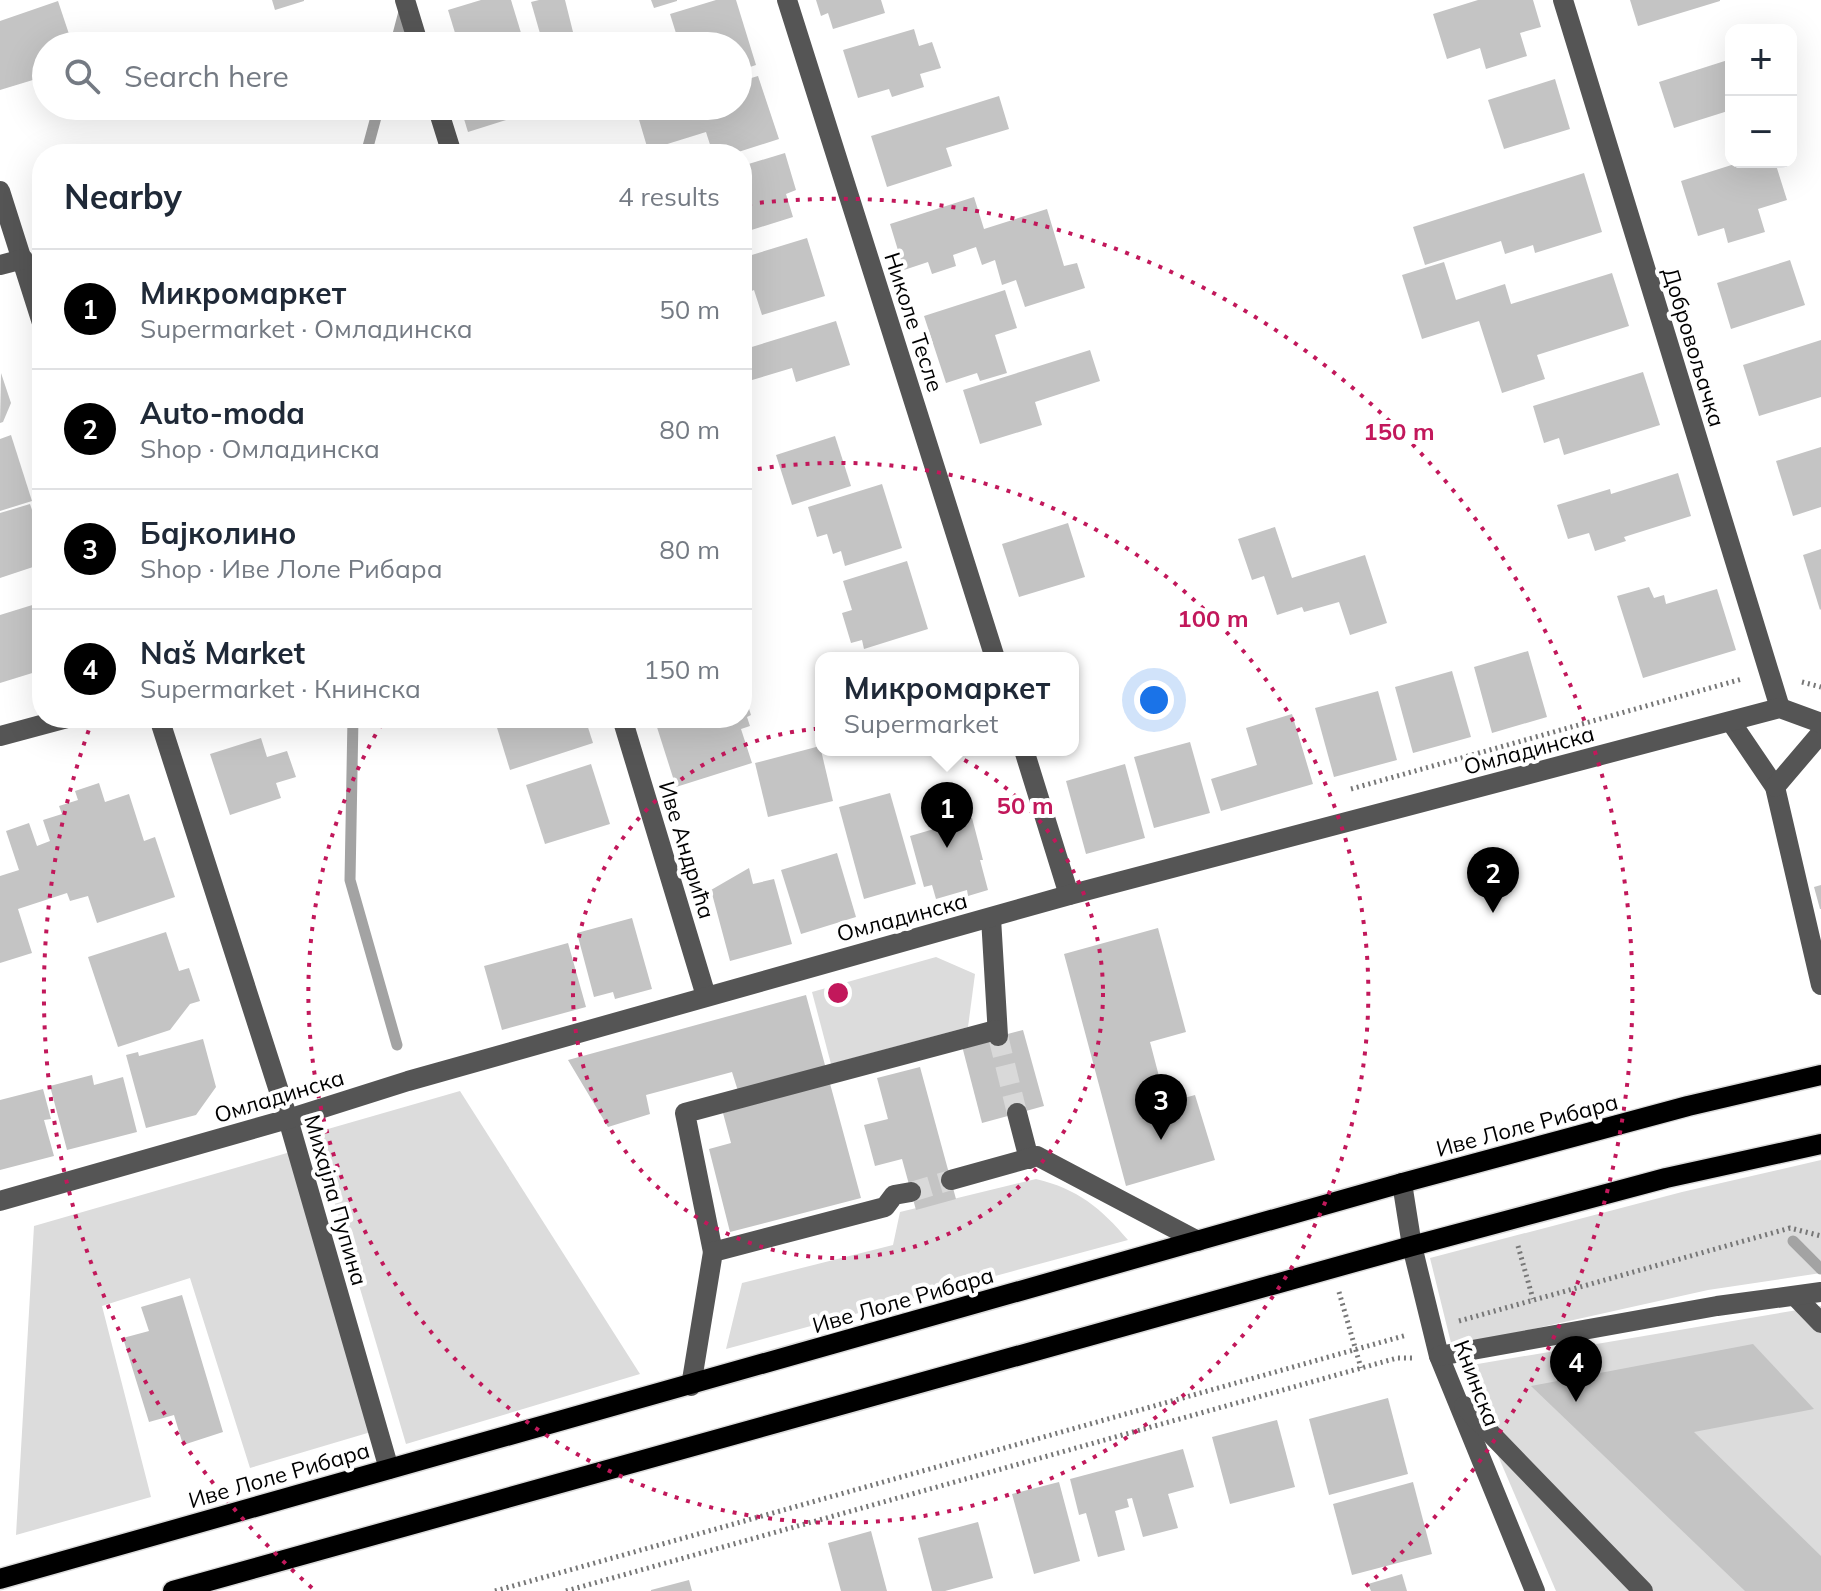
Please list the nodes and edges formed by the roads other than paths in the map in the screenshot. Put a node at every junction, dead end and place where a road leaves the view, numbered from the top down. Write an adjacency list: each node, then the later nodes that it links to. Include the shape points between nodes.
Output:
1 (405, 0): 4 (street)
2 (787, 0): 11 (street, Николе Тесле)
3 (1563, 0): 12 (street, Добровољачка)
4 (415, 32)
5 (441, 120): 6 (street)
6 (449, 144)
7 (0, 191): 8 (street)
8 (23, 259): 9 (street); 10 (street)
9 (0, 265)
10 (32, 289)
11 (993, 652)
12 (1780, 708): 13 (street, Омладинска); 14 (street)
13 (1731, 722): 21 (street); 22 (street, Омладинска)
14 (1821, 723)
15 (32, 727): 19 (street)
16 (162, 728): 28 (street, Михајла Пупина)
17 (625, 728): 25 (street, Иве Андрића)
18 (1821, 733): 21 (street)
19 (0, 736)
20 (1026, 756): 22 (street)
21 (1775, 787): 24 (street)
22 (1069, 895): 23 (street, Омладинска)
23 (991, 918): 25 (street, Омладинска); 37 (street, via 997,1033 685,1113)
24 (1821, 985)
25 (706, 996): 28 (street, Омладинска)
26 (1821, 1075): 32 (main road, Иве Лоле Рибара)
27 (1017, 1113): 30 (street)
28 (288, 1119): 34 (street, Омладинска); 44 (street, Михајла Пупина)
29 (1821, 1144): 36 (main road, via 1666,1178)
30 (1029, 1159): 31 (street); 35 (street, via 1037,1156)
31 (951, 1180)
32 (1402, 1183): 35 (main road, Иве Лоле Рибара); 36 (street, Книнска)
33 (911, 1192): 37 (street, via 894,1195 885,1207)
34 (0, 1201)
35 (1198, 1241): 42 (main road, Иве Лоле Рибара)
36 (1412, 1246): 41 (street, Книнска); 46 (main road)
37 (713, 1252): 42 (street)
38 (1821, 1292): 39 (street)
39 (1795, 1296): 40 (street); 41 (street)
40 (1821, 1323)
41 (1439, 1356): 43 (street, Книнска)
42 (691, 1386): 44 (main road, Иве Лоле Рибара)
43 (1455, 1397): 47 (street, Книнска); 48 (street)
44 (389, 1469): 45 (main road, Иве Лоле Рибара)
45 (0, 1579)
46 (173, 1591)
47 (1535, 1591)
48 (1643, 1591)

